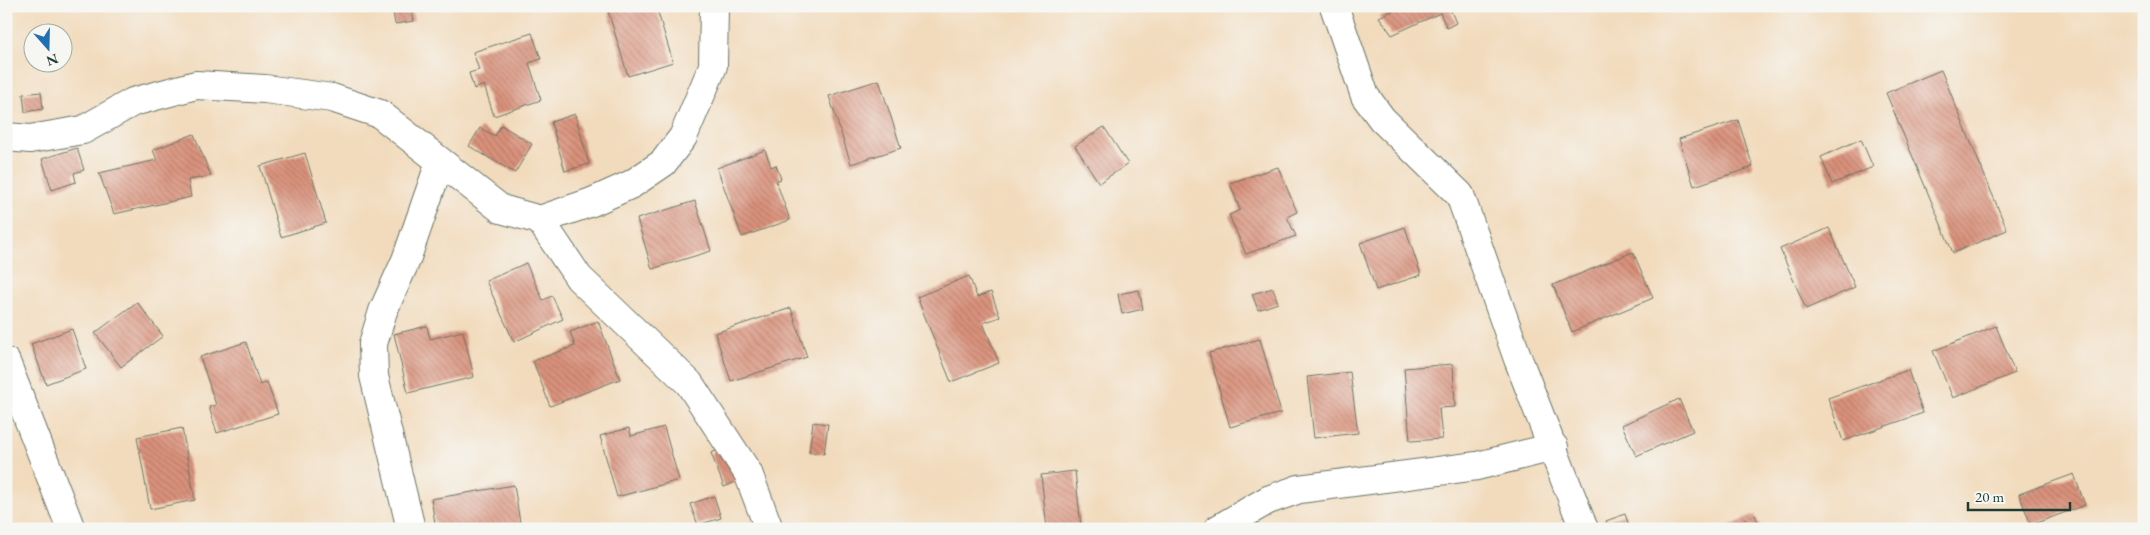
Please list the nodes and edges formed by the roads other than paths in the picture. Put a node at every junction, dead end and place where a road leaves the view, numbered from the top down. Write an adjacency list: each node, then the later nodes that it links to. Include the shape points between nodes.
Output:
1 (714, 6): 5 (street, via 713,66 683,137 663,163 632,184)
2 (1334, 6): 7 (street, via 1365,96 1382,119 1460,195 1518,358)
3 (6, 136): 4 (street, via 30,139 83,130 133,102 196,85 332,98 380,114)
4 (440, 162): 5 (street, via 500,209); 9 (street, via 373,344 374,376)
5 (540, 220): 10 (street, via 579,278 689,383 748,473)
6 (6, 362): 8 (street)
7 (1554, 447): 11 (street, via 1477,466 1299,489 1268,500); 12 (street)
8 (71, 529)
9 (411, 529)
10 (769, 529)
11 (1218, 529)
12 (1584, 529)

